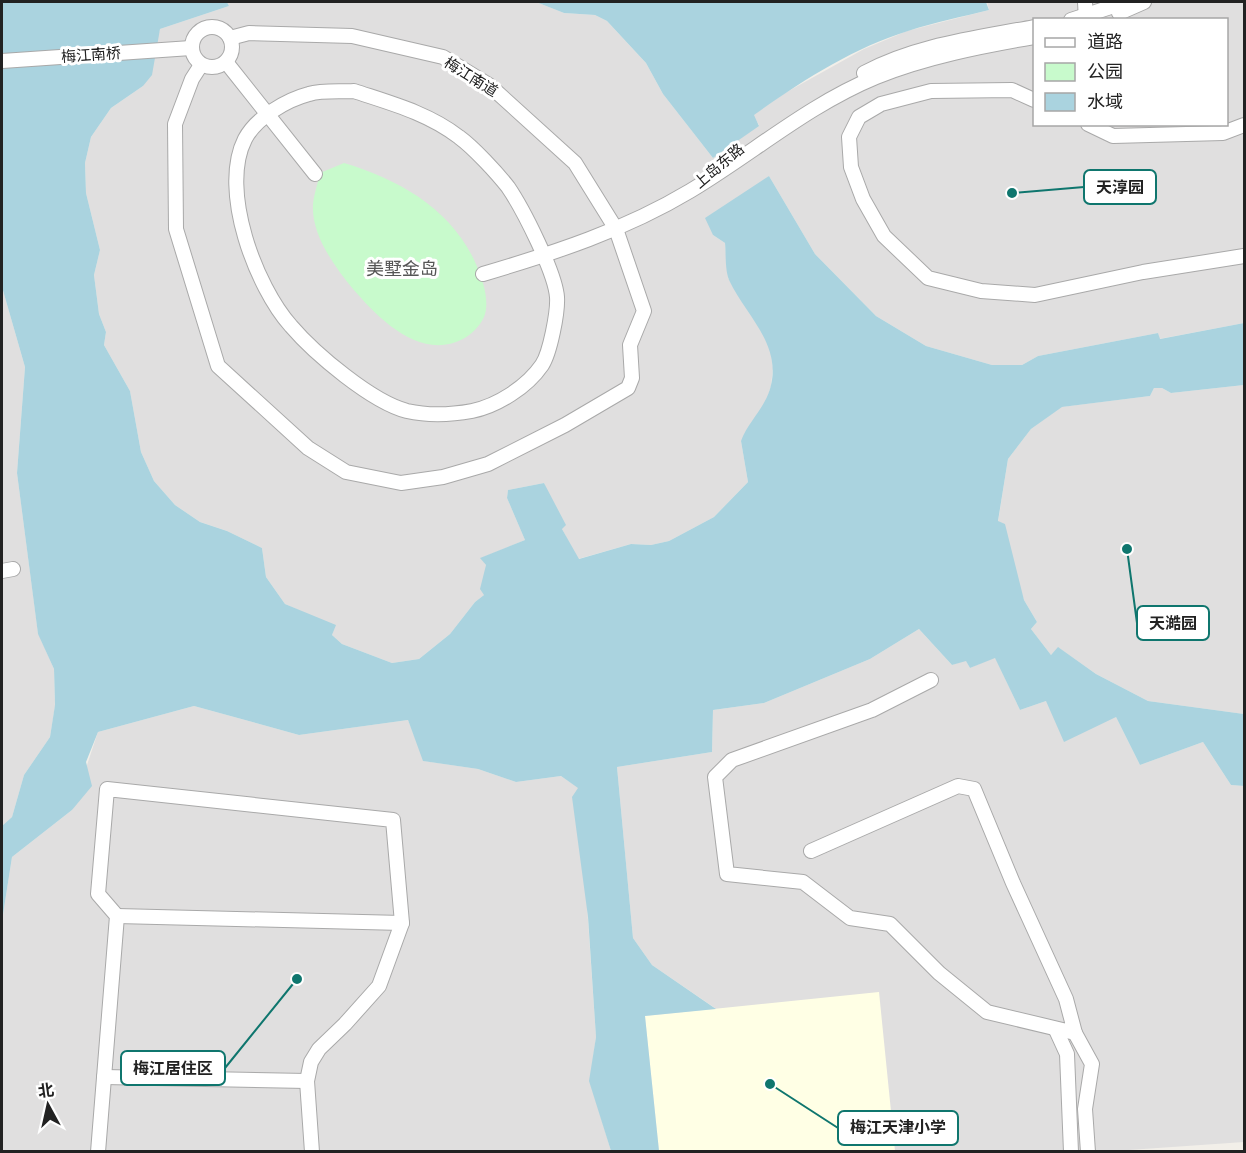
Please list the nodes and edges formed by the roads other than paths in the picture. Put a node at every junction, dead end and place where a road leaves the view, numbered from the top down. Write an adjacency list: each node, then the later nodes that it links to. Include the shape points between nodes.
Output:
1 (1126, 2): 3 (street)
2 (1144, 2): 4 (street)
3 (1086, 12)
4 (1108, 18)
5 (1033, 27): 17 (street, 上岛东路, via 957,41 872,69 727,155)
6 (1033, 37): 17 (street, 上岛东路, via 916,63 876,77 797,119)
7 (230, 38): 8 (street, via 220,29 207,28); 10 (street, via 232,50); 18 (street, 梅江南道, via 249,33 352,36 443,57 489,85 575,163)
8 (186, 48): 9 (street, 梅江南桥); 11 (street)
9 (2, 61)
10 (226, 62): 11 (street, via 214,68); 13 (street)
11 (201, 65): 18 (street, 梅江南道, via 175,124 176,229 218,366 308,447 346,472 401,483 443,477 488,464 565,426 628,388 632,378 630,345 644,311)
12 (1033, 99): 20 (street, via 1012,90 931,91 880,104 859,117 849,137 850,167 863,199 884,236 928,278 981,291 1035,295)
13 (266, 115): 16 (street); 19 (street, via 310,93 354,91 411,109 460,137 508,187); 19 (street, via 245,140 236,175 241,227 255,267 290,326 354,384 406,411 445,416 483,409 518,390 543,364 557,297)
14 (1245, 125): 15 (street, via 1223,133 1113,136)
15 (1092, 126)
16 (315, 174)
17 (689, 192): 18 (street)
18 (616, 229): 19 (street)
19 (543, 256): 21 (street)
20 (1245, 256)
21 (483, 274)
22 (932, 680): 26 (street, via 872,710 732,760 715,777 727,874 803,882 850,918 890,924 939,973 987,1012)
23 (811, 851): 27 (street, via 958,786 974,789 1066,999)
24 (117, 916): 25 (street); 25 (street, via 98,894 107,789 393,820); 28 (street)
25 (402, 924): 29 (street, via 378,986 319,1049)
26 (1056, 1030): 27 (street); 32 (street, via 1067,1054)
27 (1075, 1033): 33 (street, via 1092,1064 1085,1109)
28 (105, 1077): 29 (street); 30 (street)
29 (307, 1081): 31 (street)
30 (98, 1152)
31 (312, 1152)
32 (1071, 1152)
33 (1088, 1152)

